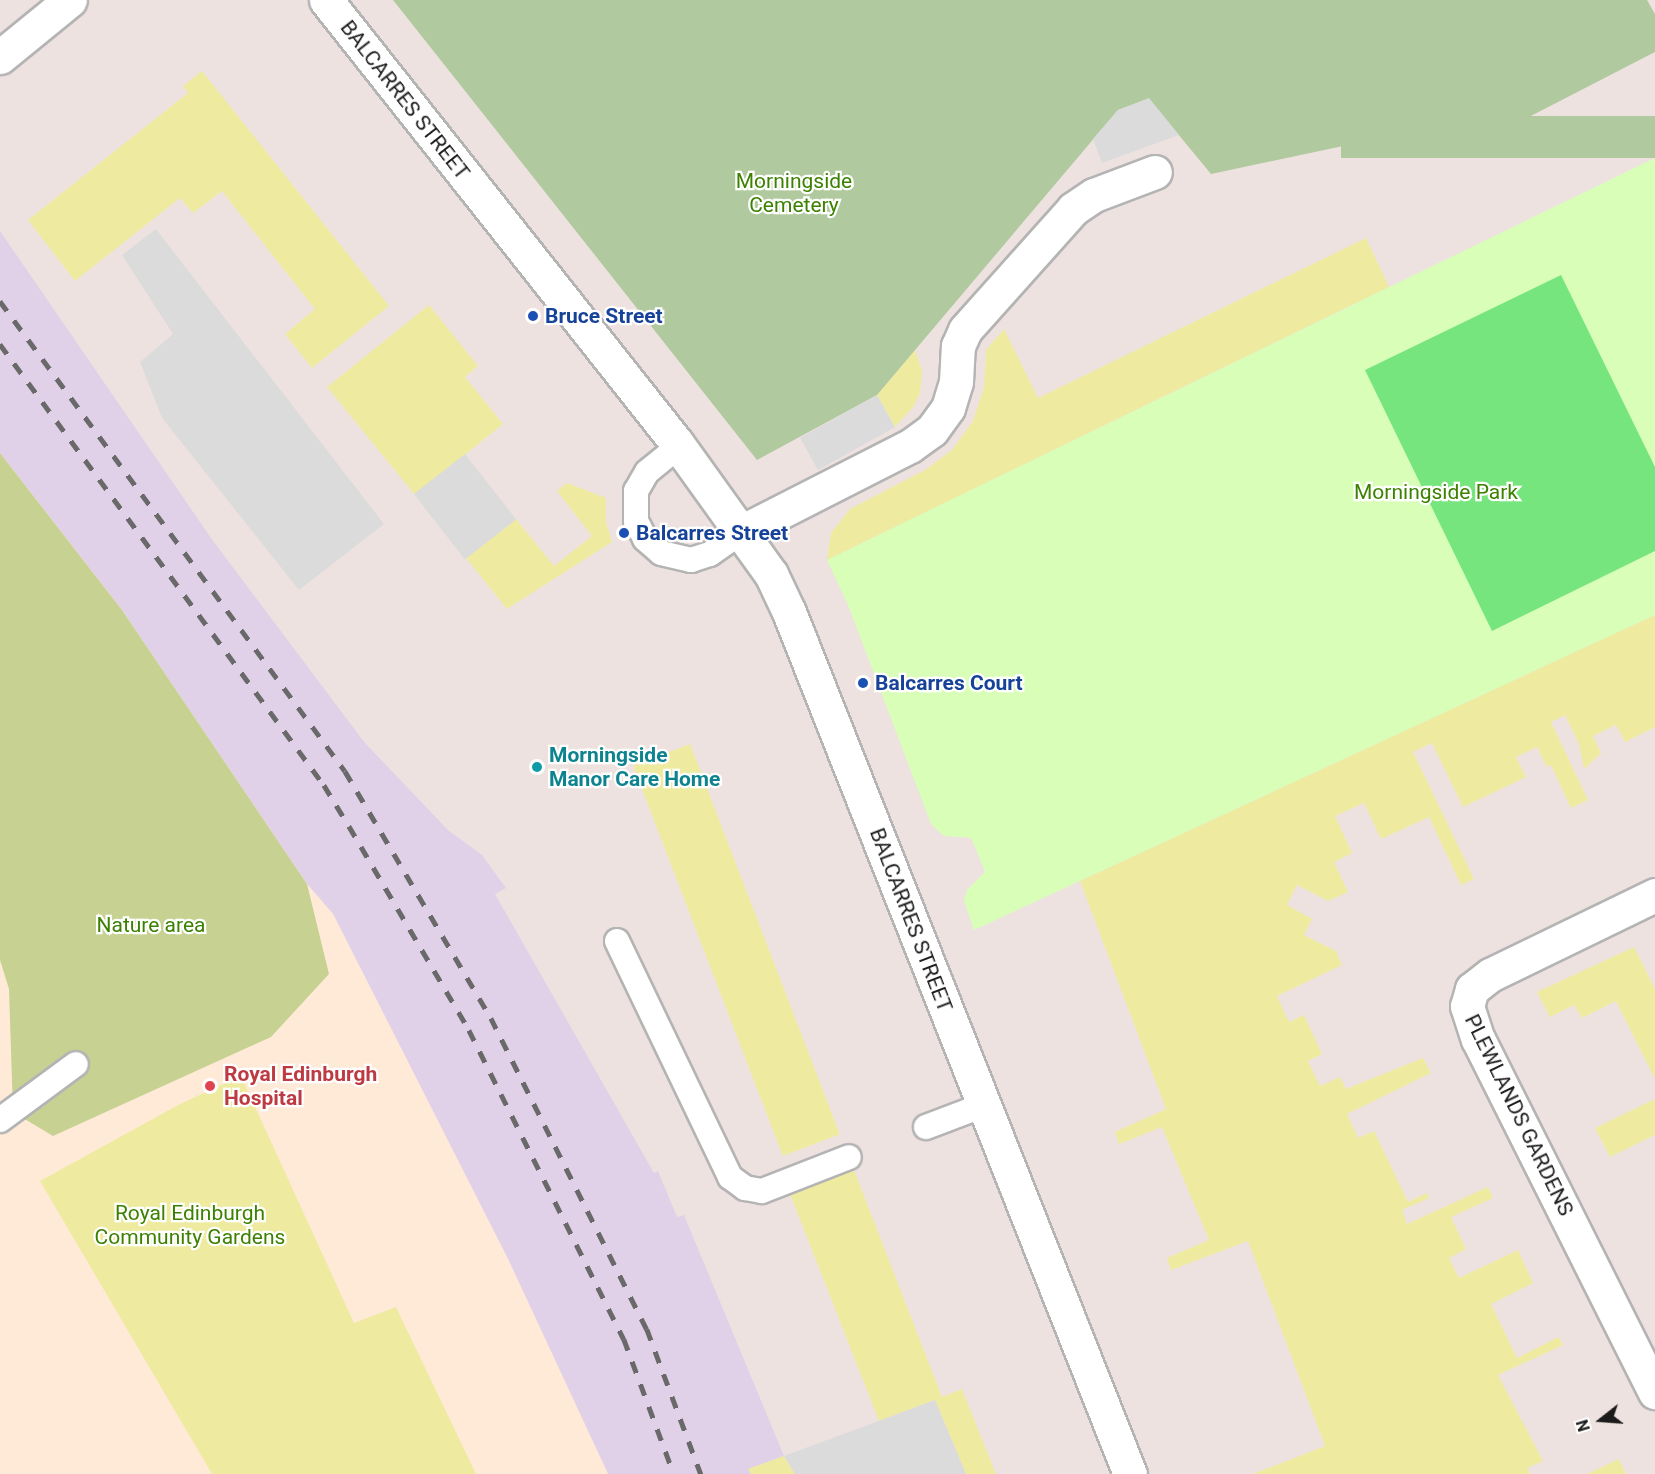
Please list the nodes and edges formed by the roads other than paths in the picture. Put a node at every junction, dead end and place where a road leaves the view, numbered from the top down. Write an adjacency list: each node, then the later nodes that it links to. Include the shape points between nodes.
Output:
1 (70, 0): 3 (street)
2 (326, 0): 5 (street, BALCARRES STREET)
3 (0, 57)
4 (1155, 172): 6 (street, via 1094,195 1073,209 965,330 958,346 957,382 948,408 932,430 910,446)
5 (679, 446): 6 (street, BALCARRES STREET); 6 (lane, via 647,472 636,491 636,521 645,539 670,557 691,560 710,554)
6 (741, 532): 10 (street, BALCARRES STREET, via 771,574 789,612)
7 (1655, 895): 14 (street, PLEWLANDS GARDENS, via 1490,975 1469,993 1467,1006 1478,1038)
8 (617, 941): 13 (lane, via 730,1177 745,1188 762,1191)
9 (76, 1064): 11 (lane)
10 (984, 1104): 12 (lane); 15 (street, BALCARRES STREET)
11 (0, 1120)
12 (926, 1127)
13 (849, 1157)
14 (1655, 1392)
15 (1130, 1474)

